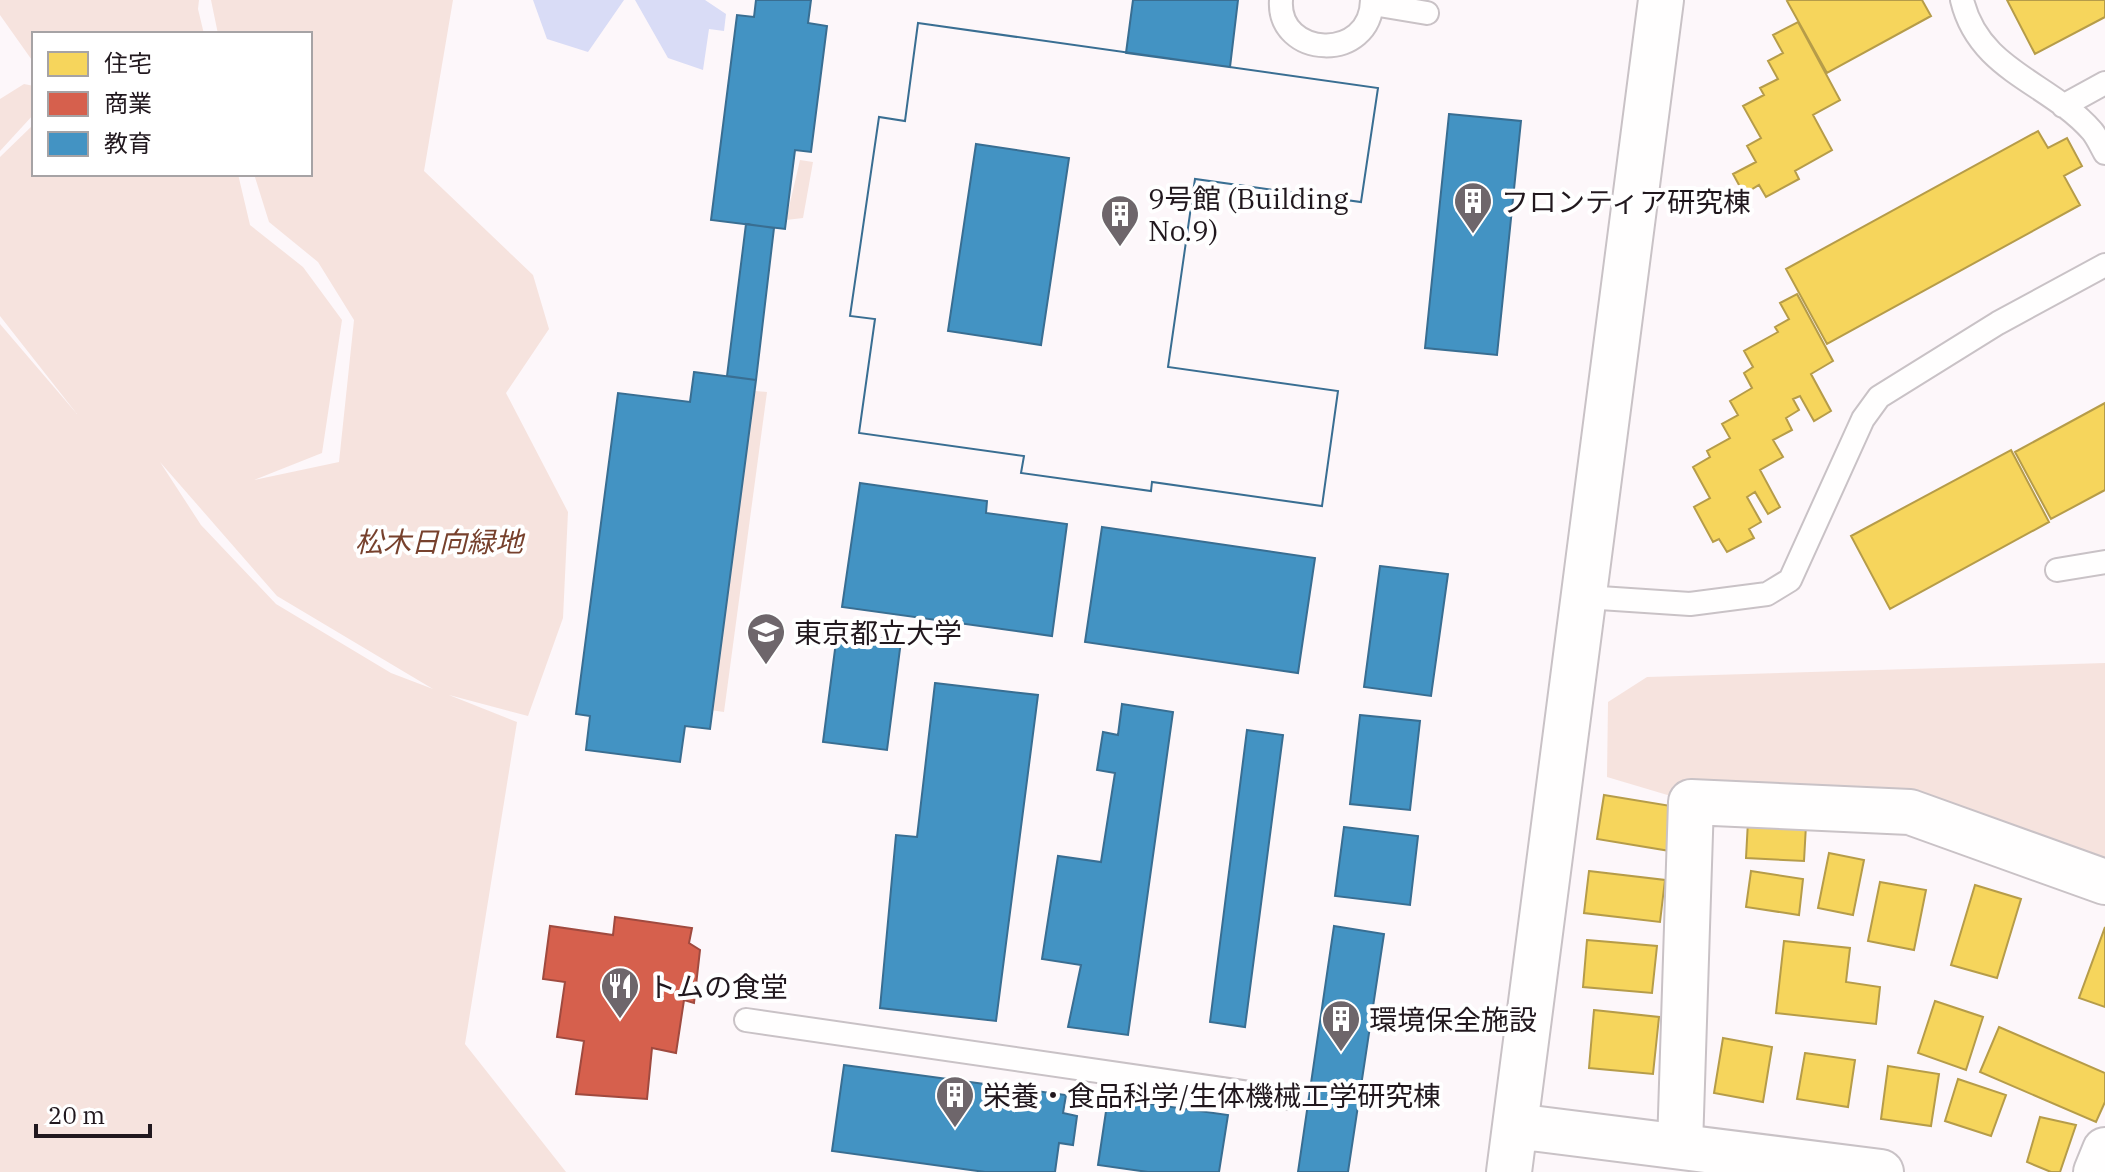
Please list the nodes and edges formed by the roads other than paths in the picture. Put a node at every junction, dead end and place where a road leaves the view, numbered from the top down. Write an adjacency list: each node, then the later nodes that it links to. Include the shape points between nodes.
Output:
1 (1281, 0): 4 (lane, via 1293,33 1320,46 1349,41 1369,19)
2 (1661, 0): 12 (street)
3 (1962, 0): 7 (lane, via 1988,52)
4 (1373, 2): 5 (lane)
5 (1427, 13)
6 (2105, 83): 7 (lane)
7 (2063, 106): 8 (lane, via 2093,132)
8 (2105, 153)
9 (2105, 265): 12 (lane, via 1879,397 1863,419 1790,580 1767,594 1690,604)
10 (2105, 562): 11 (lane)
11 (2057, 570)
12 (1585, 597): 16 (street)
13 (2105, 882): 17 (street, via 1910,812 1691,802)
14 (746, 1020): 15 (lane)
15 (1284, 1098)
16 (1515, 1126): 17 (street); 19 (street)
17 (1680, 1146): 20 (street)
18 (2105, 1150): 21 (street)
19 (1509, 1172)
20 (1881, 1172)
21 (2096, 1172)

